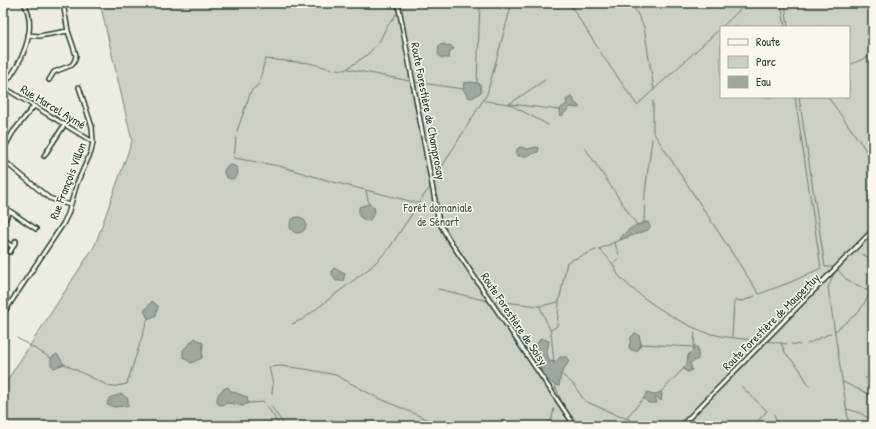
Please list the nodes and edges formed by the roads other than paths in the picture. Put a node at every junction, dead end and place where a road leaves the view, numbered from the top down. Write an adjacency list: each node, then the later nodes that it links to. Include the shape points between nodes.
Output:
1 (24, 3): 5 (street, via 28,17)
2 (63, 3): 4 (street)
3 (398, 3): 18 (street, Route Forestière de Champrosay)
4 (68, 31): 5 (street, via 39,36); 6 (street, via 76,55 75,60 72,65 54,72)
5 (28, 35): 7 (street, via 23,55)
6 (49, 80)
7 (3, 87): 9 (street, Rue Marcel Aymé)
8 (80, 87): 11 (street, Rue François Villon, via 92,128)
9 (34, 106): 10 (street, Rue Marcel Aymé); 12 (street, via 12,132)
10 (65, 124): 11 (street, Rue Marcel Aymé); 13 (street)
11 (93, 142): 15 (street, Rue François Villon)
12 (3, 150)
13 (44, 156)
14 (3, 160): 15 (street, via 49,198)
15 (70, 205): 26 (street, Rue François Villon, via 63,224)
16 (4, 207): 17 (street)
17 (10, 211): 19 (street); 20 (street)
18 (439, 222): 27 (street, Route Forestière de Soisy)
19 (3, 223)
20 (36, 229)
21 (873, 230): 28 (street, Route Forestière de Maupertuy)
22 (3, 240): 24 (street)
23 (16, 241): 24 (street)
24 (13, 246): 25 (street)
25 (10, 252)
26 (3, 314)
27 (575, 426)
28 (681, 426)

